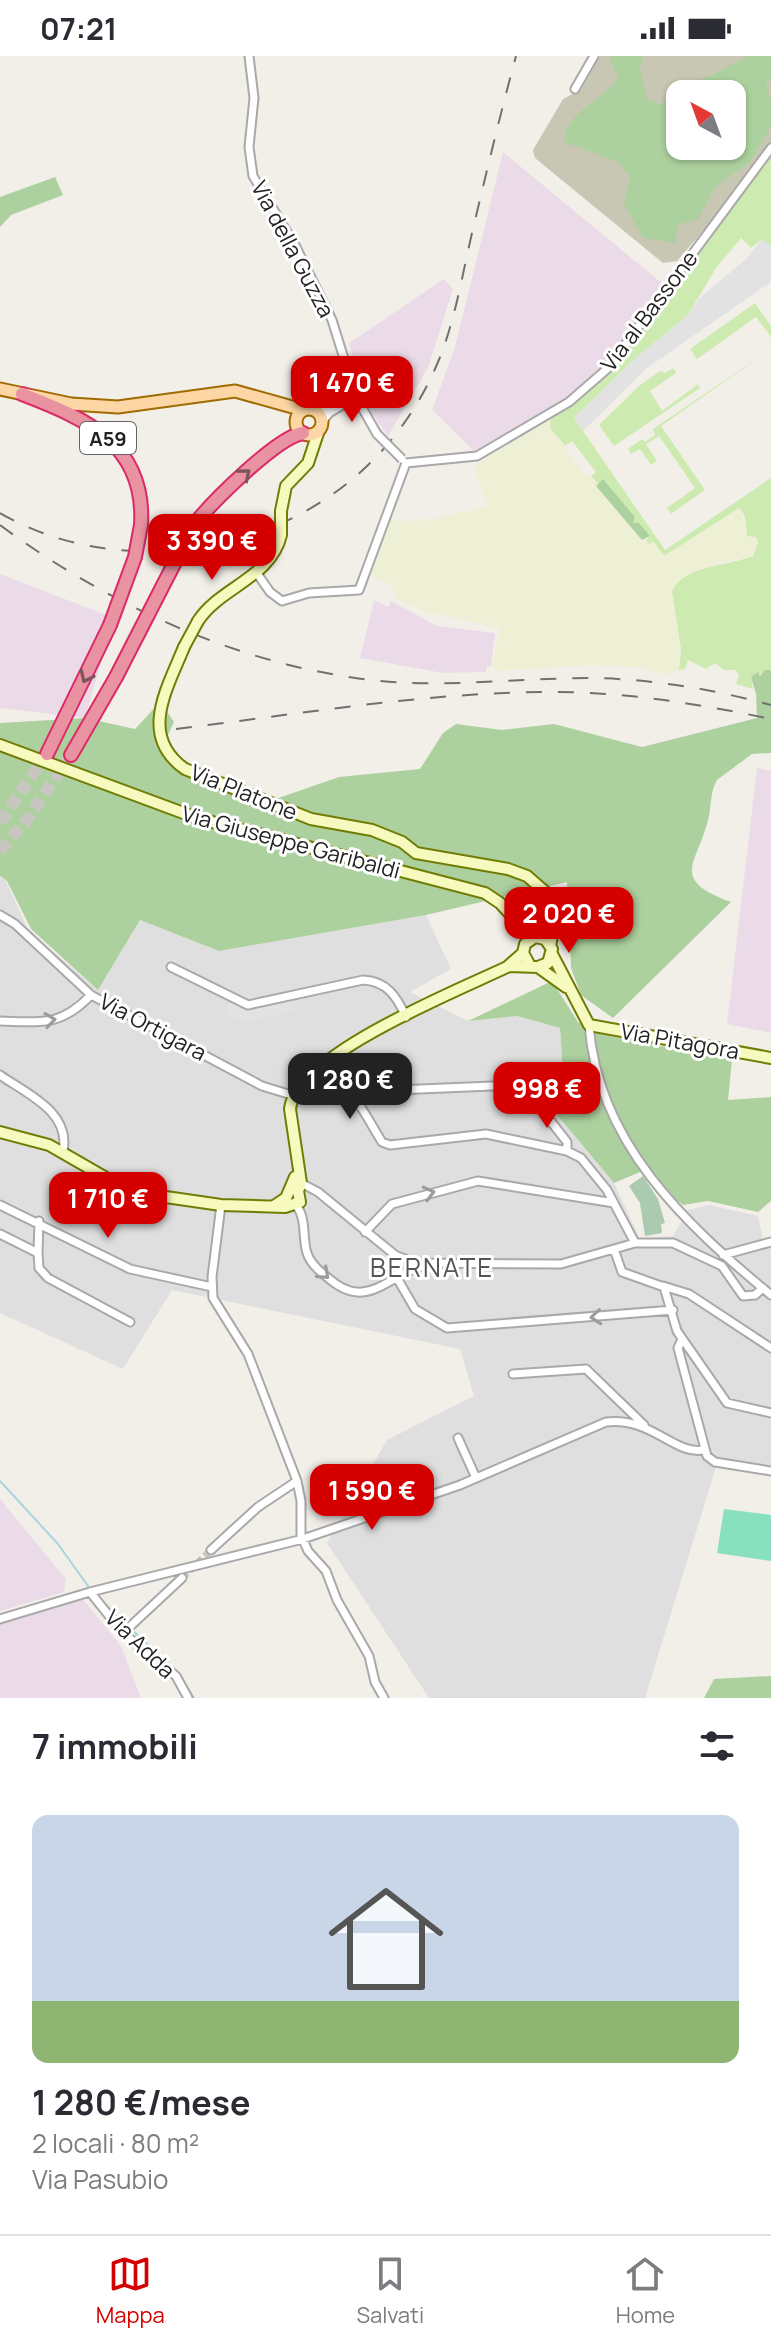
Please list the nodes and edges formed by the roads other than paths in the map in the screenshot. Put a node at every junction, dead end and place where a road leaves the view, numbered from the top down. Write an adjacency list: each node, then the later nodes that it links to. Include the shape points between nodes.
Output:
1 (249, 56): 7 (street, Via della Guzza, via 253,176 332,320)
2 (594, 56): 3 (street)
3 (575, 89)
4 (771, 148): 14 (street, Via al Bassone, via 607,369 569,402 477,456)
5 (0, 389): 6 (main road)
6 (22, 394): 8 (main road, via 118,407 235,391); 17 (highway, A59, one-way to 17, bridge, via 70,412 115,444 133,473 141,502 135,557 110,625)
7 (356, 397): 9 (street); 14 (street, Via della Guzza, bridge, via 377,434)
8 (277, 404): 10 (main road); 12 (main road)
9 (338, 407): 10 (street); 11 (street)
10 (309, 410): 11 (main road); 12 (main road)
11 (320, 426): 12 (main road); 13 (street, Via Platone)
12 (302, 430): 13 (street); 18 (highway, one-way to 12, bridge, via 194,525 225,491)
13 (314, 453): 15 (street, Via Platone, bridge, via 286,486 277,549)
14 (404, 461): 15 (street, via 359,590 309,593 282,601)
15 (256, 572): 20 (street, Via Platone, bridge, via 213,601 184,647 157,728 172,760 311,819 372,830 416,853 527,876 550,896)
16 (0, 745): 21 (street, Via Giuseppe Garibaldi, via 197,818 485,893 500,903)
17 (47, 754)
18 (71, 755)
19 (0, 915): 27 (street, Via Ortigara)
20 (556, 916): 21 (street); 22 (street)
21 (530, 943): 22 (street); 23 (street, Via Giuseppe Garibaldi); 25 (street)
22 (551, 950): 23 (street, via 548,963); 26 (street)
23 (534, 965): 25 (street); 26 (street)
24 (171, 967): 29 (street, via 248,1005 374,981 390,989)
25 (507, 967): 29 (street)
26 (568, 988): 28 (street)
27 (91, 995): 30 (street, one-way to 27, via 56,1021 71,1015); 35 (street, Via Ortigara, via 279,1093)
28 (578, 1001): 31 (street); 32 (street)
29 (406, 1017): 35 (street, via 340,1050)
30 (0, 1021)
31 (589, 1025): 32 (street, Via Pitagora); 54 (street, via 596,1073 619,1134 653,1181)
32 (611, 1029): 33 (street, Via Pitagora)
33 (771, 1058)
34 (0, 1075): 38 (street, via 60,1121)
35 (299, 1095): 36 (street, via 333,1088); 41 (street)
36 (352, 1095): 39 (street, via 382,1142 390,1145 486,1134); 39 (street, via 514,1085 534,1100 567,1142)
37 (0, 1132): 38 (street)
38 (63, 1151): 45 (street, via 131,1190)
39 (567, 1151): 40 (street, via 581,1158)
40 (607, 1190): 42 (street); 43 (street)
41 (296, 1194): 45 (street, via 274,1206); 47 (street, via 318,1192); 56 (street, one-way to 56, via 308,1258 331,1281 363,1293)
42 (596, 1200): 43 (street); 47 (street, one-way to 42, via 392,1204 478,1181)
43 (614, 1203): 50 (street)
44 (0, 1205): 46 (street)
45 (221, 1205): 58 (street)
46 (39, 1221): 52 (street); 58 (street, via 130,1269)
47 (365, 1232): 53 (street)
48 (0, 1234): 52 (street)
49 (771, 1242): 54 (street)
50 (635, 1243): 51 (street); 59 (street, via 692,1249 722,1266 743,1296)
51 (614, 1249): 55 (street, via 561,1264); 57 (street, via 624,1274)
52 (38, 1253): 62 (street, via 42,1274)
53 (395, 1255): 55 (street); 56 (street, via 400,1264)
54 (723, 1255): 59 (street)
55 (425, 1265): 56 (street)
56 (397, 1278): 61 (street, one-way to 56, via 442,1327 411,1305)
57 (663, 1286): 61 (street); 64 (street, via 689,1294)
58 (212, 1287): 74 (street, via 218,1308 248,1354)
59 (763, 1288): 60 (street)
60 (771, 1295)
61 (673, 1310): 63 (street)
62 (130, 1322)
63 (682, 1339): 67 (street, via 727,1403); 71 (street, via 678,1348)
64 (771, 1348)
65 (513, 1374): 66 (street, via 586,1369)
66 (626, 1407): 68 (street); 69 (street)
67 (771, 1413)
68 (624, 1421): 69 (street); 73 (street, via 593,1426)
69 (646, 1426): 71 (street, via 689,1452)
70 (458, 1438): 73 (street)
71 (703, 1450): 72 (street, via 715,1462)
72 (771, 1471)
73 (476, 1478): 75 (street)
74 (297, 1481): 75 (street); 76 (street, via 258,1507)
75 (303, 1539): 78 (street); 82 (street, via 326,1571)
76 (211, 1550)
77 (182, 1578): 80 (street)
78 (90, 1592): 79 (street); 80 (street, Via Adda)
79 (0, 1619)
80 (123, 1633): 81 (street, Via Adda, via 176,1676)
81 (188, 1698)
82 (384, 1698)

